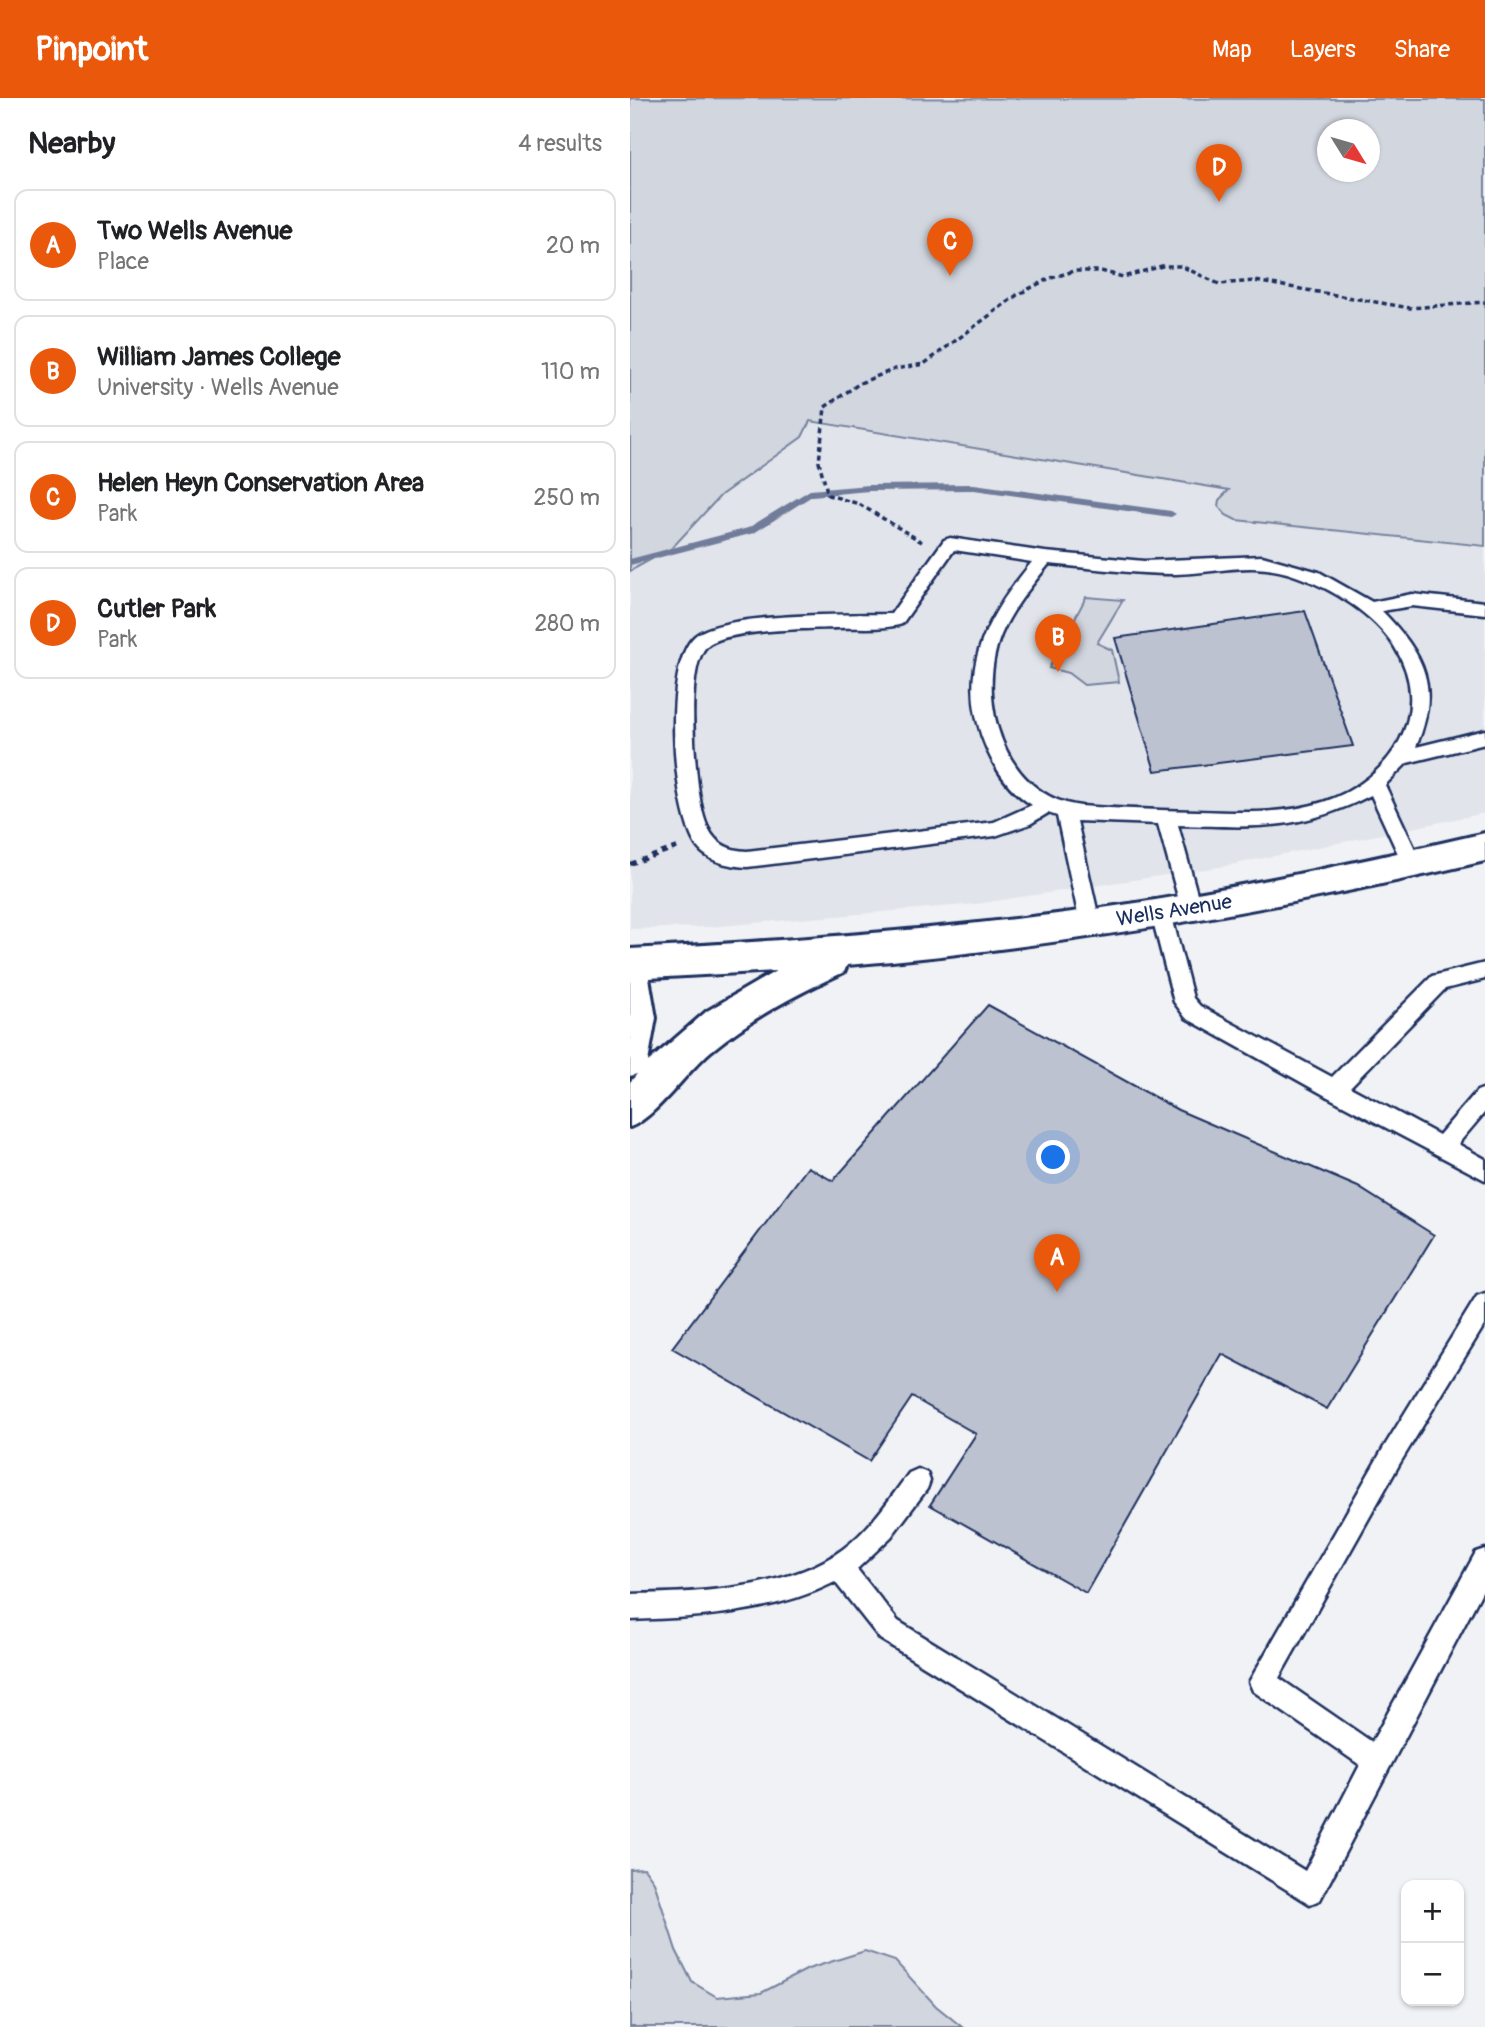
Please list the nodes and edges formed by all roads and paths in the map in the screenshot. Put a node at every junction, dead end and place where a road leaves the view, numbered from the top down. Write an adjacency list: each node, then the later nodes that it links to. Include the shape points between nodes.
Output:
1 (1485, 302): 2 (path, via 1410,308 1255,281 1219,284 1181,266 1162,266 1123,277 1074,271 1048,279 1017,295 924,364 860,383 825,407 817,444 821,482 828,495 859,504)
2 (942, 555): 3 (lane, via 950,544); 12 (lane, via 896,620 749,629 708,637 695,647 688,676 685,739 690,797)
3 (1045, 558): 5 (lane, via 1160,568 1239,561 1269,564 1319,579); 9 (lane, via 1006,607 990,639 983,675 984,711 1000,758 1020,784)
4 (1485, 608): 5 (lane, via 1405,599)
5 (1371, 609): 7 (lane, via 1411,655 1420,687 1419,722)
6 (1485, 737): 7 (lane)
7 (1404, 757): 8 (lane)
8 (1375, 784): 11 (lane, via 1342,802 1292,817); 15 (lane)
9 (1046, 804): 10 (lane); 12 (lane, via 995,829 747,859 716,852)
10 (1066, 811): 11 (lane); 17 (lane)
11 (1167, 817): 16 (lane)
12 (702, 838): 14 (path)
13 (1485, 847): 15 (street, Wells Avenue)
14 (630, 864)
15 (1412, 864): 16 (street, Wells Avenue)
16 (1176, 911): 17 (street, Wells Avenue); 23 (lane, via 1188,1008)
17 (1090, 923): 18 (street, Wells Avenue)
18 (859, 950): 19 (street, Wells Avenue); 25 (street, Wells Avenue, via 782,984 711,1028 674,1057)
19 (630, 964)
20 (1485, 971): 23 (lane, via 1438,982)
21 (630, 977): 22 (street, via 638,1029)
22 (630, 1060)
23 (1333, 1090): 26 (lane)
24 (1485, 1097): 26 (lane)
25 (630, 1110)
26 (1442, 1147): 27 (lane)
27 (1485, 1170)
28 (1485, 1303): 33 (lane, via 1262,1682)
29 (918, 1481): 31 (lane, via 889,1521)
30 (1485, 1561): 33 (lane)
31 (839, 1567): 32 (lane, via 813,1579 722,1600); 33 (lane, via 889,1630 1310,1890)
32 (630, 1607)
33 (1376, 1761)

